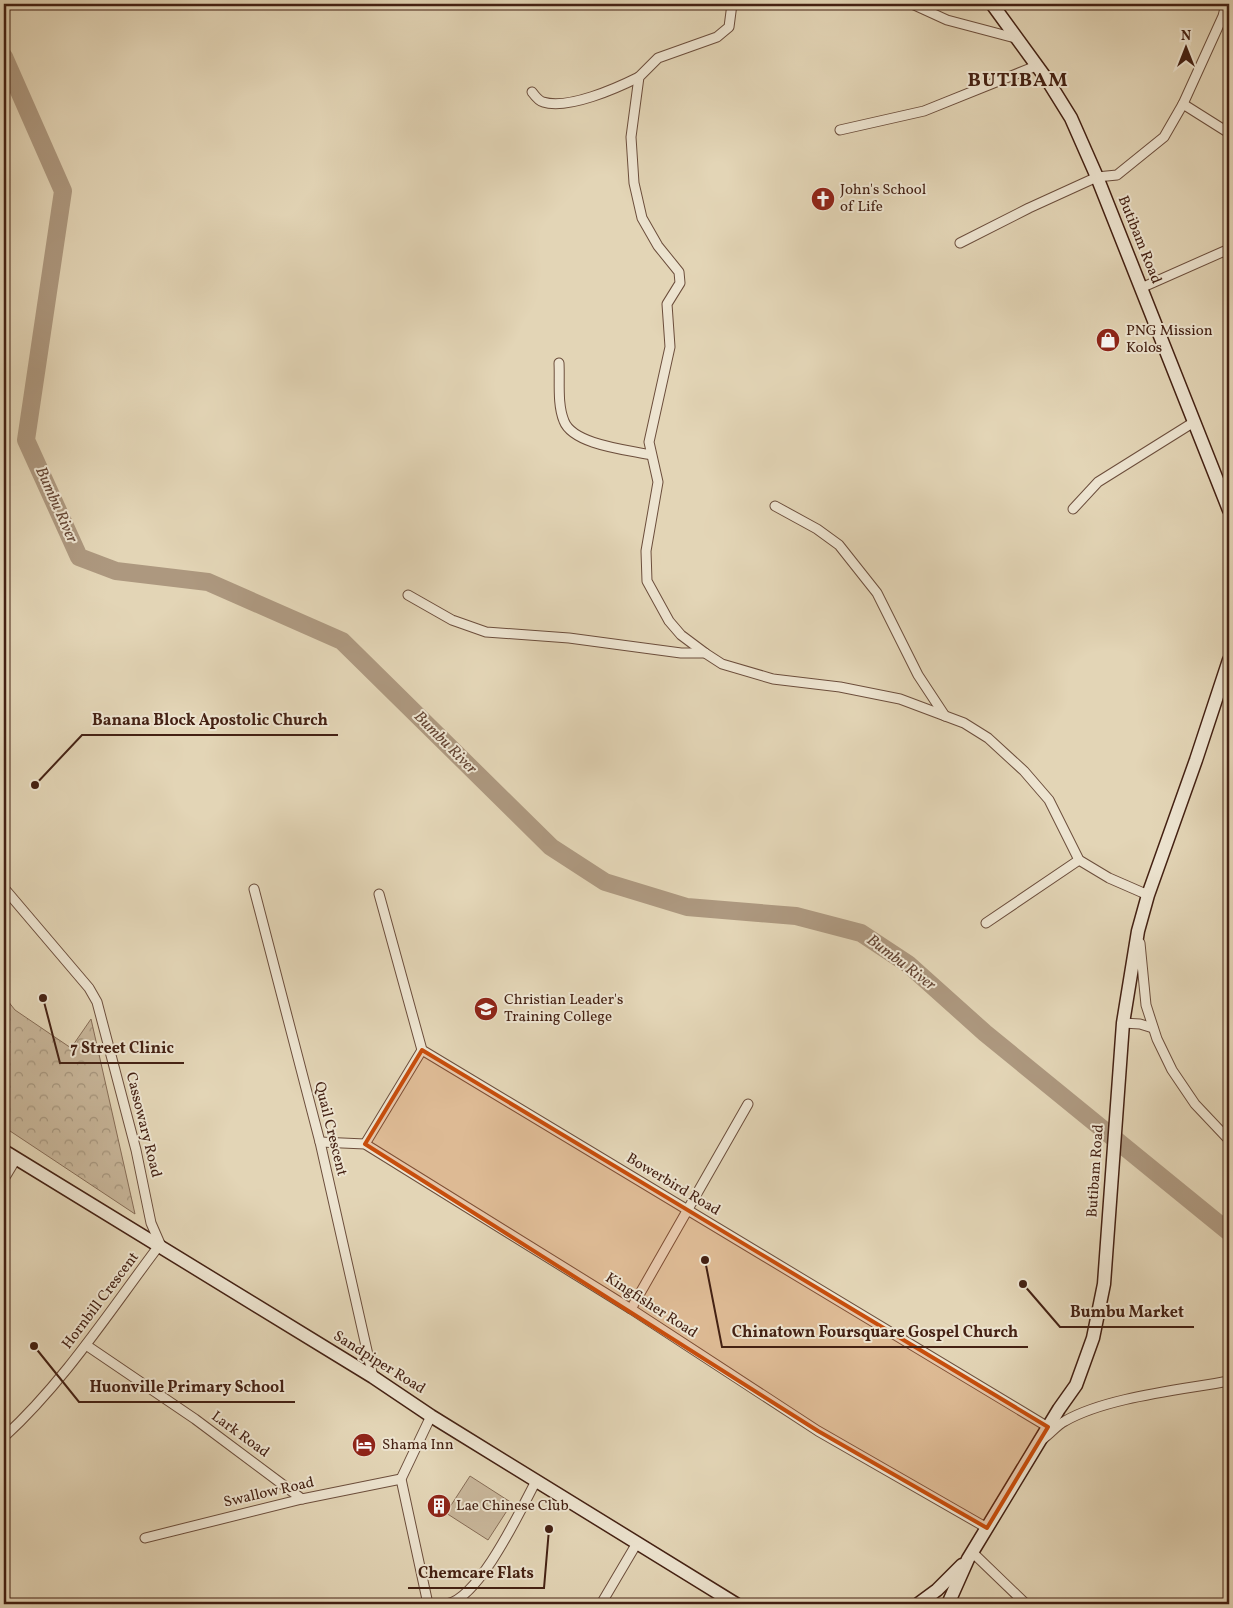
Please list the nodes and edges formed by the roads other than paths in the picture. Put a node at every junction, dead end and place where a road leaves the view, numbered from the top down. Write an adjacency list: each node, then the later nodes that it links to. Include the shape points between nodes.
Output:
1 (732, 4): 7 (street, via 728,26 717,37 658,58)
2 (912, 4): 5 (street, via 948,20)
3 (992, 4): 5 (street, Butibam Road)
4 (1226, 4): 9 (street)
5 (1015, 38): 6 (street, Butibam Road)
6 (1036, 66): 10 (street, via 924,111); 12 (street, Butibam Road, via 1071,118)
7 (639, 77): 8 (street, via 615,89 558,105 541,102); 18 (street, via 631,137 634,183 642,218 658,246 679,272 680,283 667,304 670,347 649,442)
8 (532, 92)
9 (1184, 104): 11 (street); 12 (street, via 1164,137 1117,175)
10 (840, 130)
11 (1229, 133)
12 (1097, 177): 13 (street); 15 (street, Butibam Road)
13 (960, 243)
14 (1229, 249): 15 (street)
15 (1142, 288): 17 (street, Butibam Road)
16 (559, 363): 18 (street, via 561,408 564,422 571,430 592,442)
17 (1194, 422): 20 (street, Butibam Road); 21 (street, via 1098,482)
18 (651, 455): 23 (street, via 658,482 646,551 647,581 681,635)
19 (776, 506): 26 (street, via 839,546 877,593 918,675)
20 (1228, 508)
21 (1073, 509)
22 (408, 595): 23 (street, via 452,620 486,632 568,638 681,654)
23 (705, 653): 26 (street, via 722,664 773,679 840,687 900,699)
24 (1229, 660): 27 (street, Butibam Road)
25 (1229, 687): 27 (street, Butibam Road)
26 (945, 716): 28 (street, via 988,738 1024,771 1049,800)
27 (1196, 760): 32 (street, Butibam Road)
28 (1079, 860): 32 (street); 33 (street)
29 (4, 888): 46 (street, Cassowary Road, via 89,988 97,1002)
30 (254, 888): 40 (street, Quail Crescent)
31 (379, 894): 37 (street)
32 (1148, 895): 34 (street, Butibam Road)
33 (986, 923)
34 (1138, 931): 35 (street, Butibam Road); 36 (street, via 1146,1005)
35 (1123, 1023): 36 (street); 52 (street, Butibam Road, via 1104,1284 1093,1338 1076,1385)
36 (1154, 1028): 39 (street, via 1172,1070 1195,1104)
37 (422, 1050): 41 (street); 45 (street, Bowerbird Road)
38 (748, 1104): 45 (street)
39 (1229, 1140)
40 (320, 1142): 41 (street, Kingfisher Road); 49 (street, Quail Crescent)
41 (365, 1144): 47 (street, Kingfisher Road)
42 (4, 1151): 43 (street, Sandpiper Road)
43 (16, 1159): 44 (street); 46 (street, Sandpiper Road)
44 (4, 1179)
45 (686, 1209): 47 (street); 52 (street, Bowerbird Road)
46 (161, 1249): 48 (street, Hornbill Crescent); 49 (street, Sandpiper Road)
47 (630, 1309): 58 (street, Kingfisher Road, via 818,1431)
48 (86, 1345): 53 (street, Hornbill Crescent); 57 (street, Lark Road, via 195,1419)
49 (373, 1377): 51 (street, Sandpiper Road)
50 (1229, 1380): 54 (street, via 1085,1412 1063,1421)
51 (431, 1416): 55 (street); 56 (street, Sandpiper Road)
52 (1048, 1427): 54 (street, Butibam Road)
53 (4, 1437)
54 (1037, 1445): 58 (street, Butibam Road)
55 (401, 1479): 57 (street, Swallow Road); 62 (street)
56 (536, 1481): 60 (street, Sandpiper Road); 63 (street, via 485,1572 466,1594)
57 (302, 1498): 59 (street, Swallow Road)
58 (987, 1528): 61 (street, Butibam Road)
59 (145, 1538)
60 (637, 1544): 64 (street); 65 (street, Sandpiper Road)
61 (970, 1556): 66 (street, Butibam Road, via 937,1590); 67 (street, Butibam Road); 68 (street)
62 (428, 1604)
63 (447, 1604)
64 (601, 1604)
65 (736, 1604)
66 (918, 1604)
67 (948, 1604)
68 (1026, 1604)

